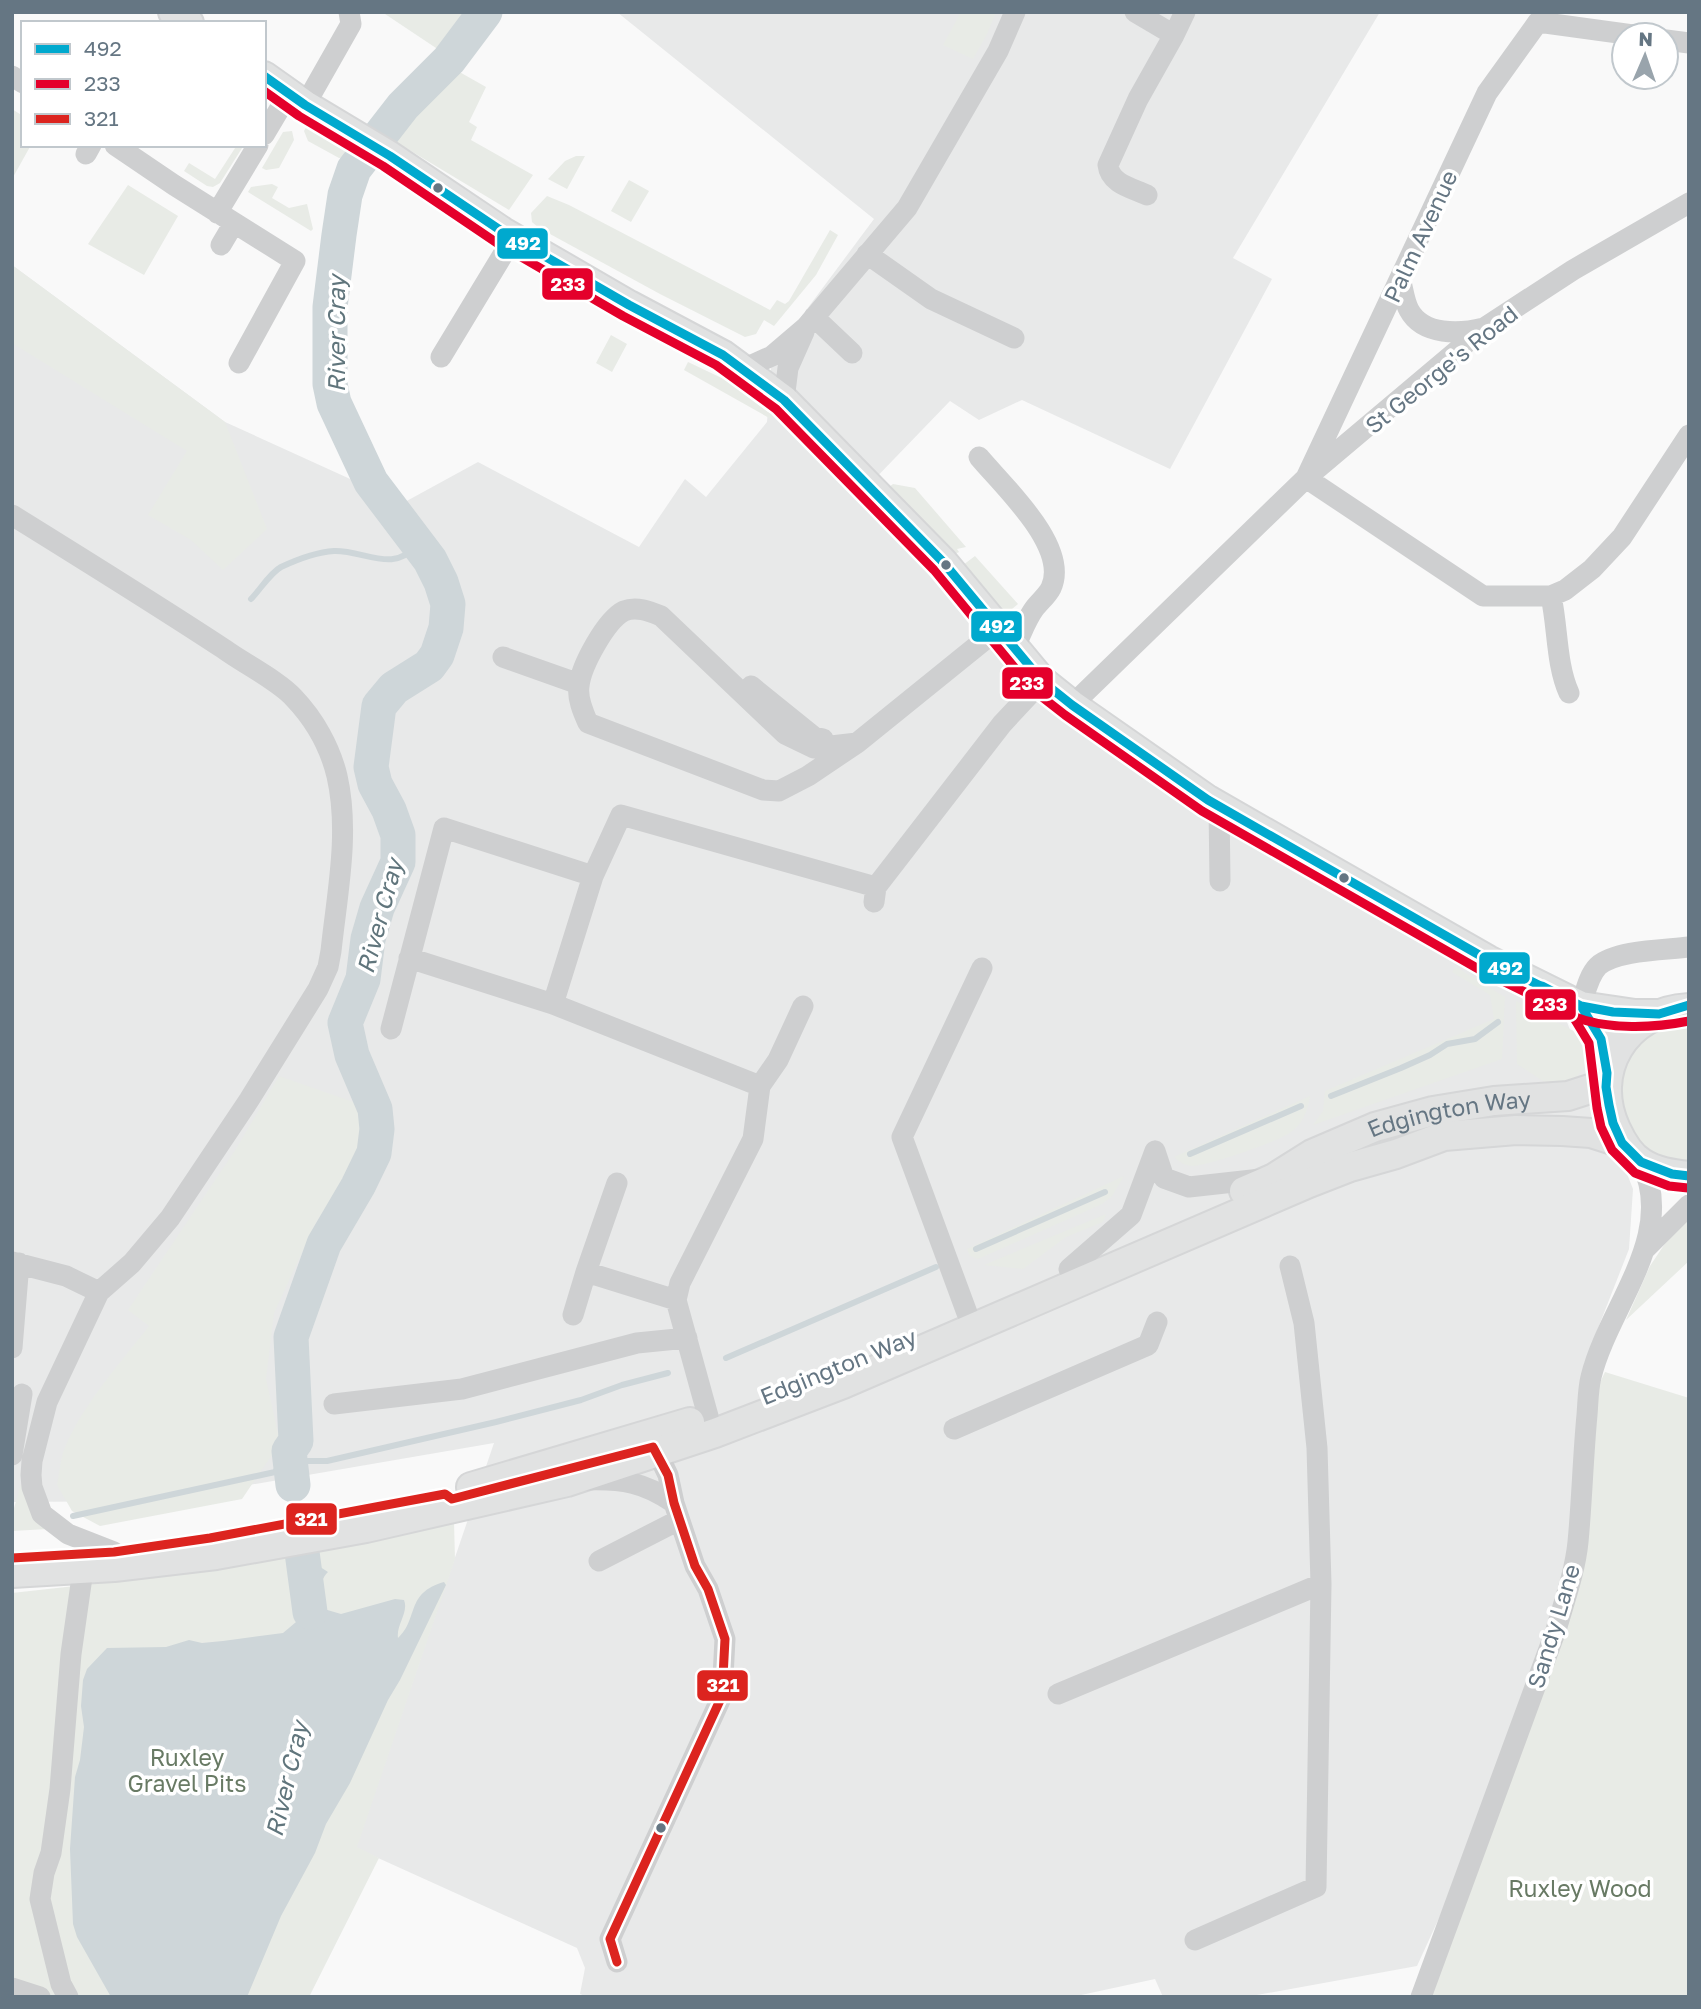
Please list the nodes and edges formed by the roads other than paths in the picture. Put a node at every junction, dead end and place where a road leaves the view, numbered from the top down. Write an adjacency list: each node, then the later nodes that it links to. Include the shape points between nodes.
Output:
1 (349, 12): 9 (street, via 351,24)
2 (1015, 12): 18 (street, via 998,51 906,208)
3 (1135, 12): 7 (street)
4 (1185, 12): 7 (street)
5 (1542, 17): 6 (street, Palm Avenue); 19 (street, Palm Avenue, via 1487,93)
6 (1610, 30)
7 (1174, 35): 13 (street, via 1108,166 1113,180)
8 (266, 77): 9 (main road)
9 (297, 99): 10 (street); 16 (main road)
10 (266, 133)
11 (118, 147): 15 (street)
12 (257, 147): 15 (street)
13 (1147, 195)
14 (1689, 203): 21 (street, St George's Road)
15 (225, 218): 17 (street); 25 (street, via 295,261)
16 (513, 238): 24 (street); 26 (main road)
17 (221, 245)
18 (867, 254): 20 (street); 22 (street, via 931,299)
19 (1400, 278): 21 (street, via 1408,309 1427,326 1464,333); 30 (street, Palm Avenue)
20 (810, 322): 23 (street); 26 (street, via 772,356); 27 (street, via 788,368)
21 (1484, 328): 30 (street, St George's Road)
22 (1014, 338)
23 (852, 353)
24 (441, 357)
25 (239, 363)
26 (743, 369): 27 (main road)
27 (784, 400): 33 (main road, via 943,562)
28 (1689, 435): 32 (street, via 1622,537 1592,569)
29 (979, 457): 33 (street, via 1040,532 1055,562 1050,590)
30 (1307, 478): 32 (street, via 1483,596); 38 (street, Palm Avenue)
31 (12, 515): 65 (street, via 291,695 320,734 337,775 341,805 343,839 331,951 318,989 170,1218 132,1263)
32 (1551, 596): 37 (street, via 1563,680)
33 (1006, 638): 35 (main road); 39 (street)
34 (503, 657): 36 (street)
35 (1042, 681): 38 (main road); 43 (street, via 1002,724 875,895 621,815)
36 (579, 684): 39 (street, via 588,723 763,790 779,791 808,776); 39 (street, via 610,622 625,611 645,609 661,616 785,734 814,748)
37 (1569, 693)
38 (1072, 705): 40 (main road)
39 (851, 744)
40 (1219, 806): 41 (main road); 42 (street)
41 (1244, 820): 42 (street); 50 (main road, via 1488,960)
42 (1219, 854): 44 (street)
43 (593, 876): 46 (street, via 444,828); 48 (street)
44 (1220, 881)
45 (1689, 947): 50 (street, via 1614,956 1590,979)
46 (409, 958): 48 (street); 52 (street)
47 (982, 968): 68 (street, via 902,1137)
48 (553, 1004): 54 (street)
49 (803, 1006): 54 (street, via 779,1060)
50 (1581, 1006): 51 (main road, via 1626,1013); 53 (main road, via 1601,1038)
51 (1679, 1009): 53 (main road, via 1631,1031 1617,1050)
52 (391, 1029)
53 (1607, 1077): 55 (main road, via 1613,1124); 56 (main road, Edgington Way, via 1596,1087 1568,1097 1494,1101 1375,1127 1312,1154)
54 (760, 1086): 66 (street, via 753,1139 680,1283)
55 (1631, 1153): 56 (main road, Edgington Way, via 1591,1133 1516,1130 1444,1136 1350,1167); 57 (main road, Edgington Way, via 1672,1174); 60 (street, Sandy Lane, via 1649,1178 1653,1198)
56 (1296, 1175): 63 (main road, Edgington Way, via 1226,1209 1209,1207); 63 (street, via 1189,1186 1164,1178 1155,1151 1131,1215); 68 (main road, Edgington Way, via 1028,1305)
57 (1689, 1176)
58 (617, 1184): 64 (street)
59 (1689, 1205): 60 (street, Sandy Lane)
60 (1646, 1248): 94 (street, Sandy Lane, via 1591,1378 1578,1545 1556,1630)
61 (16, 1263): 65 (street, via 66,1276); 71 (street)
62 (1290, 1266): 87 (street, via 1304,1323 1317,1448)
63 (1069, 1269): 68 (main road, Edgington Way)
64 (586, 1272): 66 (street); 67 (street)
65 (99, 1292): 73 (street)
66 (676, 1300): 70 (street)
67 (573, 1315)
68 (971, 1320): 75 (main road, Edgington Way, via 820,1376); 75 (main road, Edgington Way, via 842,1384 769,1412 752,1409)
69 (1157, 1321): 76 (street, via 1148,1345)
70 (687, 1338): 74 (street, via 637,1343 462,1389); 75 (street)
71 (12, 1348)
72 (17, 1392): 73 (street); 77 (street)
73 (47, 1402): 82 (street, via 31,1475 42,1514 68,1534)
74 (334, 1404)
75 (712, 1424): 78 (main road, Edgington Way); 80 (main road, Edgington Way)
76 (954, 1429)
77 (12, 1455)
78 (669, 1457): 79 (main road, Edgington Way); 80 (main road, Edgington Way, via 652,1447 452,1499); 81 (street)
79 (567, 1482): 81 (street, via 608,1480 642,1485); 85 (main road, Edgington Way, via 282,1544)
80 (445, 1494): 82 (main road, Edgington Way)
81 (676, 1512): 84 (street); 90 (street, via 725,1639 722,1696 610,1939)
82 (114, 1552): 83 (main road, Edgington Way)
83 (12, 1558)
84 (599, 1561)
85 (83, 1570): 86 (main road, Edgington Way); 93 (street, via 60,1789 40,1899)
86 (12, 1573)
87 (1321, 1584): 88 (street); 89 (street, via 1316,1887)
88 (1058, 1695)
89 (1195, 1940)
90 (617, 1962)
91 (12, 1987): 92 (street)
92 (40, 1997)
93 (68, 1997)
94 (1421, 1997)

